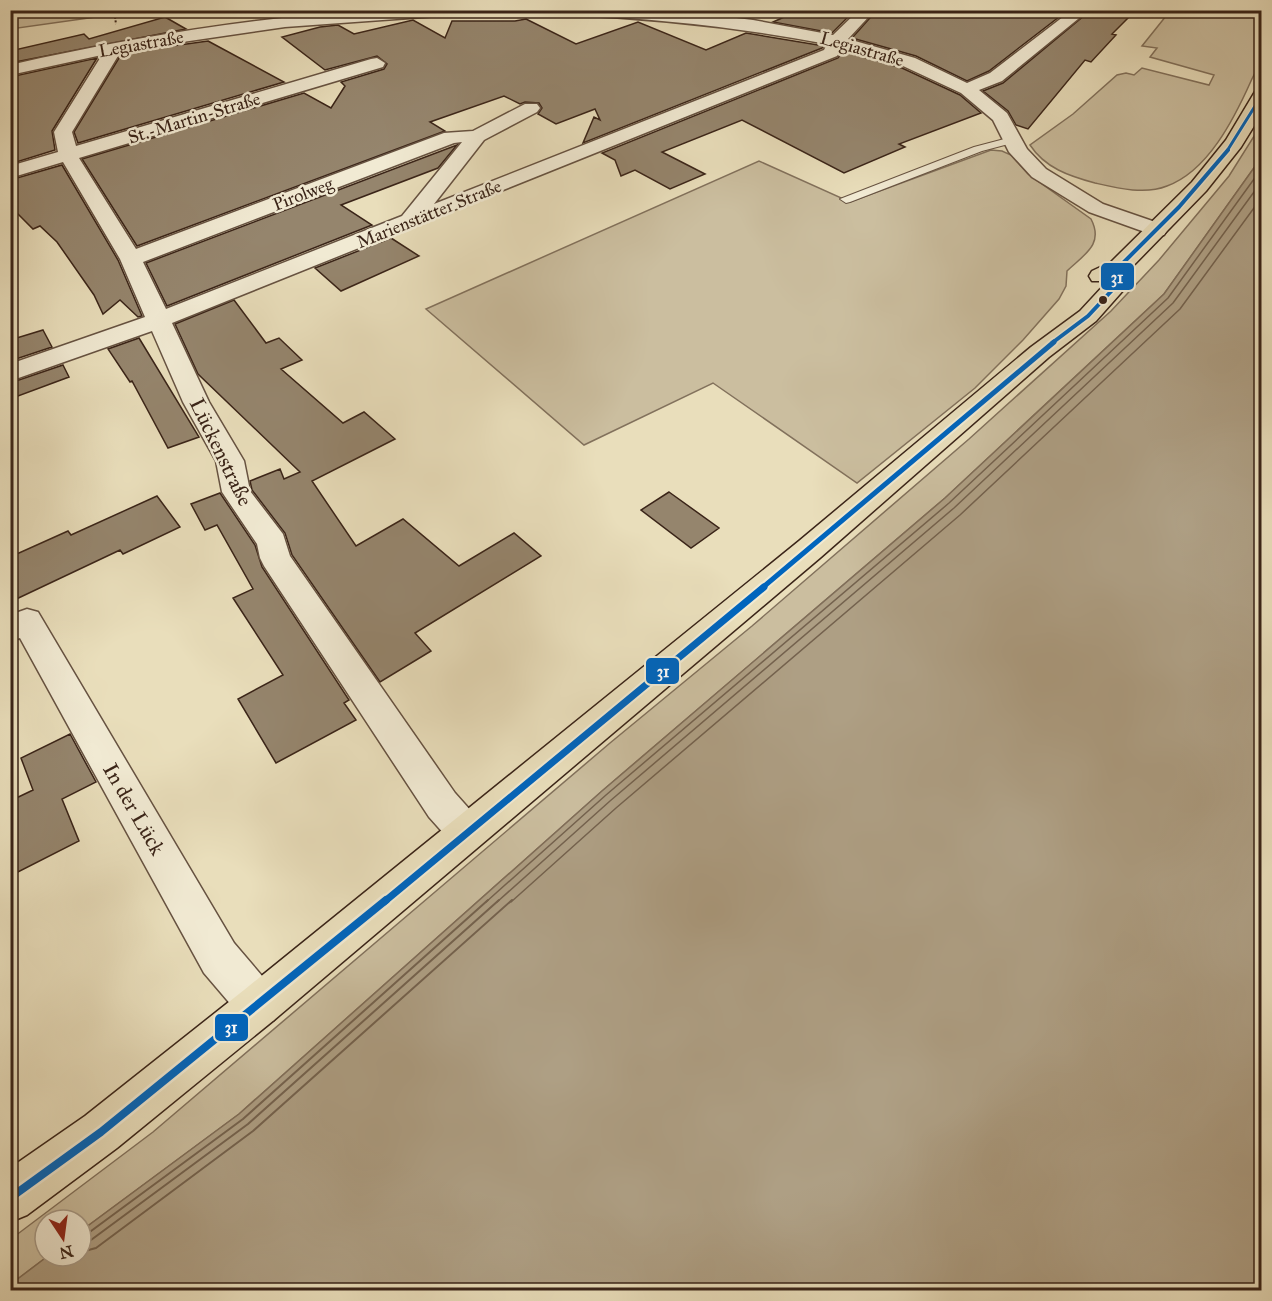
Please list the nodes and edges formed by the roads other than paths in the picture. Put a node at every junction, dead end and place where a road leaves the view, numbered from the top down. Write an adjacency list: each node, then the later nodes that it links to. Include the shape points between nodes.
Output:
1 (452, 10): 7 (street, Legiastraße, via 286,22)
2 (575, 10): 5 (street, Legiastraße)
3 (868, 10): 6 (street, Marienstätter Straße)
4 (1082, 10): 10 (street, via 996,77)
5 (590, 11): 6 (street, Legiastraße, via 715,20)
6 (837, 41): 10 (street, Legiastraße, via 909,62); 20 (street, Marienstätter Straße, via 831,53)
7 (114, 49): 9 (street, Legiastraße); 15 (street, Lückenstraße, via 63,132)
8 (377, 63): 15 (street, St.-Martin-Straße)
9 (10, 70)
10 (967, 89): 14 (street, Legiastraße, via 1001,117)
11 (1262, 94): 19 (main road, via 1232,145 1207,177)
12 (531, 108): 13 (street)
13 (477, 136): 20 (street); 22 (street, Pirolweg, via 451,138)
14 (1012, 140): 17 (street, Legiastraße, via 1030,165); 18 (lane)
15 (68, 155): 16 (street, St.-Martin-Straße); 22 (street, Lückenstraße)
16 (10, 172)
17 (1059, 184): 19 (street, Legiastraße); 21 (street, Legiastraße, via 1096,208)
18 (846, 199)
19 (1155, 207): 21 (main road)
20 (408, 222): 23 (street, Marienstätter Straße)
21 (1156, 230): 26 (main road, via 1119,267 1094,279 1066,308 1040,352)
22 (131, 259): 23 (street, Lückenstraße)
23 (159, 320): 24 (street, Marienstätter Straße); 26 (street, Lückenstraße, via 196,402 230,461 236,492 272,542 275,558 442,805)
24 (10, 373)
25 (10, 629): 27 (street, In der Lück, via 27,621 219,958)
26 (467, 833): 27 (main road)
27 (259, 1005): 28 (main road, via 101,1132)
28 (10, 1198)

